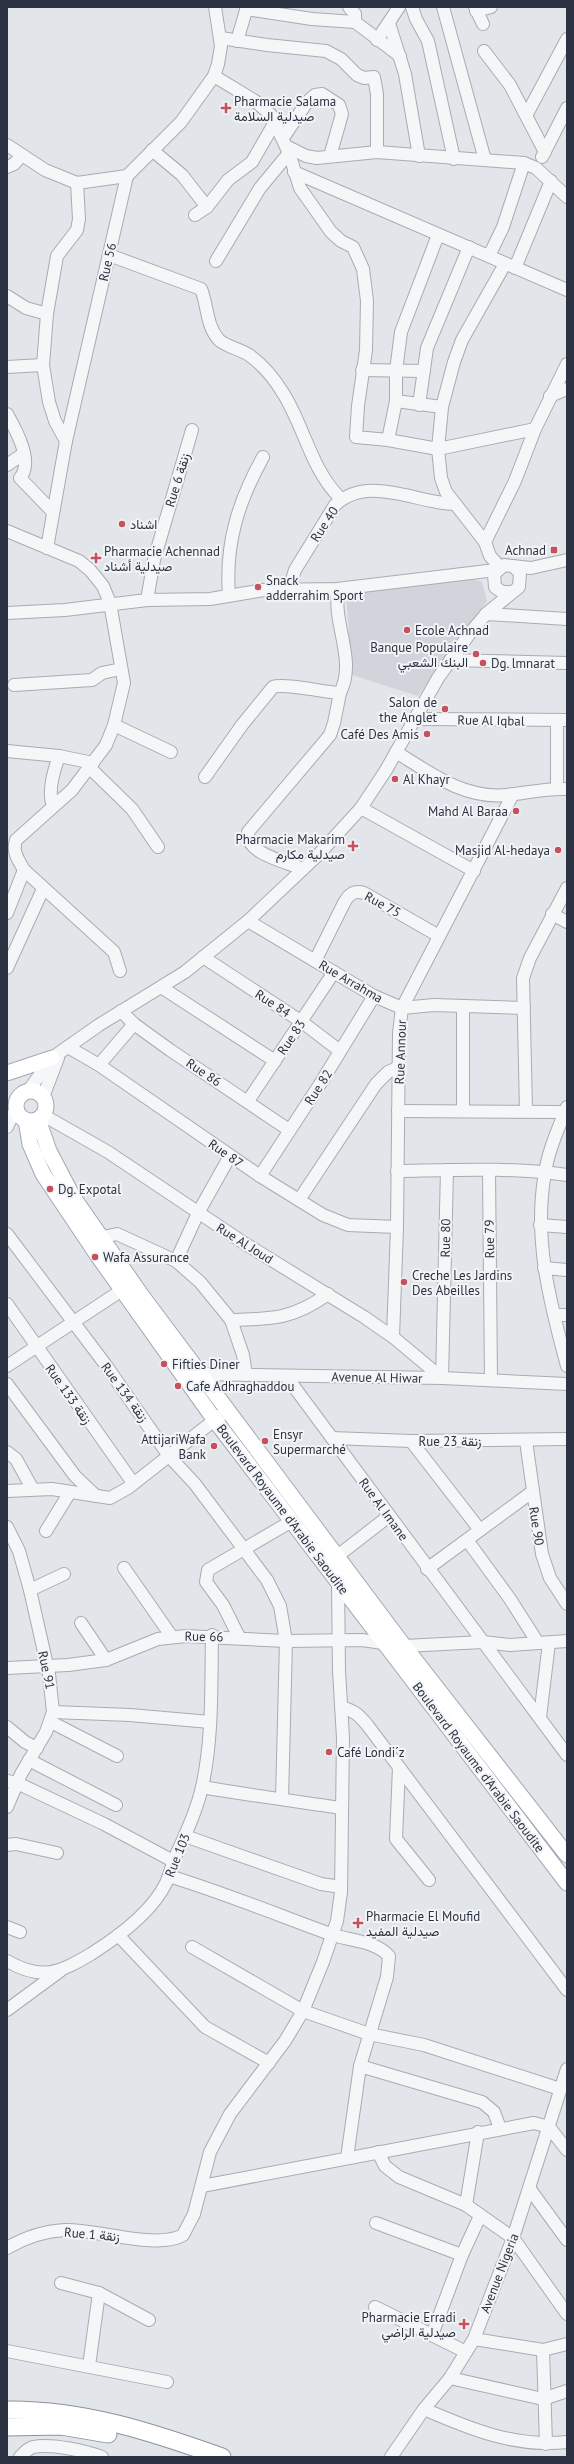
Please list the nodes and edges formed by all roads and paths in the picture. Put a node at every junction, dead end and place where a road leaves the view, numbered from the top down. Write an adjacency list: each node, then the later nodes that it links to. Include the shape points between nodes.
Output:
1 (215, 7): 12 (street)
2 (349, 7): 9 (street, via 355,14)
3 (399, 7): 10 (street)
4 (412, 7): 30 (street, via 428,41)
5 (443, 7): 31 (street)
6 (491, 7): 8 (street)
7 (246, 8): 9 (street, via 312,19); 15 (street)
8 (475, 9): 11 (street)
9 (355, 22): 14 (street)
10 (389, 23): 14 (street); 17 (street)
11 (483, 24)
12 (221, 38): 15 (street); 18 (street)
13 (567, 39): 20 (street)
14 (377, 40): 17 (street)
15 (238, 41): 25 (street, via 326,51 341,59 356,75 364,78 374,77 377,94)
16 (484, 51): 20 (street, via 510,85)
17 (400, 56): 29 (street)
18 (214, 76): 21 (street, via 256,101); 24 (street, via 181,122)
19 (567, 110): 26 (street)
20 (527, 114): 26 (street)
21 (275, 122): 23 (street); 40 (street, via 252,162 228,180)
22 (7, 145): 27 (street)
23 (286, 146): 28 (street, via 306,156); 28 (street, via 306,102 322,94 339,105 342,114); 35 (street); 46 (street)
24 (152, 150): 36 (street); 40 (street, via 182,176)
25 (377, 152): 28 (street); 29 (street)
26 (545, 152): 34 (street)
27 (22, 155): 33 (street, via 14,164); 38 (street, via 45,170)
28 (330, 156)
29 (419, 156): 30 (street)
30 (454, 159): 31 (street)
31 (485, 160): 32 (street)
32 (524, 163): 34 (street); 45 (street, via 503,227)
33 (7, 167)
34 (536, 168): 37 (street)
35 (294, 172): 42 (street); 54 (street, via 300,188 319,216 335,236 353,247 363,269 368,301 366,350)
36 (127, 176): 38 (street); 44 (street, Rue 56)
37 (551, 181): 39 (street); 47 (street)
38 (77, 183): 50 (street, via 80,208 77,230 57,256)
39 (567, 197)
40 (207, 207): 41 (street)
41 (195, 215)
42 (438, 235): 43 (street); 55 (street, via 405,318)
43 (469, 247): 45 (street); 56 (street, via 427,348)
44 (109, 255): 66 (street, Rue 56); 72 (street, via 201,289 205,297 208,320 214,333 220,341 249,355 271,376 284,394 319,469 330,488)
45 (489, 256): 47 (street)
46 (216, 260)
47 (510, 266): 48 (street); 61 (street, via 462,340)
48 (567, 290)
49 (7, 296): 50 (street, via 26,308)
50 (47, 314): 52 (street)
51 (567, 364): 58 (street)
52 (43, 365): 53 (street); 66 (street, via 49,402 55,421)
53 (7, 367)
54 (362, 370): 55 (street); 65 (street, via 355,436 359,439)
55 (396, 371): 56 (street); 59 (street)
56 (424, 371): 60 (street)
57 (567, 389): 58 (street)
58 (550, 396): 63 (street)
59 (396, 401): 60 (street); 65 (street)
60 (419, 405): 61 (street)
61 (442, 407): 67 (street)
62 (7, 414): 68 (street)
63 (534, 429): 67 (street); 76 (street, via 515,481)
64 (192, 430): 88 (street, Rue 6 زنقة, via 154,560)
65 (388, 440): 67 (street)
66 (66, 441): 74 (street, Rue 56)
67 (438, 449): 73 (street, via 441,478)
68 (23, 454): 70 (street); 71 (street, via 26,468)
69 (263, 457): 87 (street, via 252,476 231,536 227,575)
70 (7, 465): 71 (street)
71 (20, 478): 74 (street)
72 (341, 499): 73 (street, Rue 40, via 364,492 383,490 442,504); 83 (street, Rue 40, via 295,570)
73 (454, 504): 76 (street)
74 (52, 511): 77 (street, Rue 56)
75 (7, 531): 77 (street)
76 (485, 542): 81 (street)
77 (47, 548): 89 (street, via 84,565 103,586)
78 (567, 560): 80 (street)
79 (513, 566): 80 (street); 81 (street); 82 (street)
80 (531, 568): 82 (street)
81 (496, 571): 84 (street, via 388,581); 85 (street)
82 (521, 578): 86 (street, via 519,587)
83 (289, 589): 84 (street); 87 (street)
84 (337, 589): 98 (street, via 338,619 346,666)
85 (498, 590): 86 (street); 90 (street)
86 (511, 592): 90 (street)
87 (229, 595): 88 (street, via 210,599)
88 (148, 600): 89 (street)
89 (110, 603): 91 (street, via 65,610); 96 (street)
90 (497, 604): 92 (street)
91 (7, 613)
92 (486, 614): 93 (street); 94 (street)
93 (567, 619)
94 (450, 660): 95 (street); 99 (street)
95 (567, 664)
96 (121, 669): 97 (street, via 102,673 92,680); 101 (street, via 124,683)
97 (14, 685)
98 (340, 693): 107 (street, via 280,684 273,687); 114 (street, via 330,734 248,832 249,840 258,851)
99 (416, 719): 100 (street, Rue Al Iqbal); 104 (street)
100 (562, 720): 108 (street)
101 (114, 725): 103 (street); 106 (street, via 106,745)
102 (7, 751): 105 (street)
103 (171, 752)
104 (396, 752): 109 (street, via 470,792 484,795); 111 (street)
105 (59, 756): 106 (street); 110 (street, via 50,799)
106 (92, 766): 110 (street, via 72,790); 113 (street, via 132,809)
107 (205, 777)
108 (562, 789): 109 (street)
109 (513, 794): 116 (street, Rue Annour)
110 (53, 805): 112 (street)
111 (361, 808): 114 (street); 116 (street)
112 (12, 838): 115 (street, via 15,856)
113 (158, 847)
114 (303, 869): 121 (street)
115 (24, 870): 118 (street); 119 (street)
116 (474, 871): 123 (street, Rue Annour)
117 (567, 888): 120 (street)
118 (43, 889): 126 (street); 127 (street, via 114,952)
119 (7, 913)
120 (552, 914): 122 (street); 133 (street, via 526,969 523,984)
121 (248, 921): 124 (street); 125 (street, Rue Arrahma)
122 (567, 922)
123 (439, 936): 125 (street, Rue 75, via 364,893 355,892 349,895 344,903); 131 (street, Rue Annour)
124 (203, 958): 129 (street); 135 (street, Rue 84)
125 (315, 961): 128 (street, Rue Arrahma)
126 (7, 968)
127 (120, 971)
128 (334, 972): 130 (street, Rue Arrahma); 135 (street, Rue 83)
129 (161, 987): 134 (street); 139 (street)
130 (374, 996): 131 (street, Rue Arrahma); 137 (street, Rue 82)
131 (402, 1008): 132 (street, Rue Arrahma, via 430,1005); 141 (street, Rue Annour)
132 (463, 1008): 133 (street, Rue Arrahma); 148 (street)
133 (524, 1008): 150 (street)
134 (121, 1011): 136 (street, Rue 86); 138 (street)
135 (302, 1022): 137 (street, Rue 84); 139 (street, Rue 83)
136 (134, 1024): 140 (street); 145 (street, Rue 86)
137 (340, 1051): 153 (street, Rue 82)
138 (60, 1053): 140 (street, Rue 87); 142 (main road); 144 (street); 146 (street)
139 (275, 1060): 145 (street, Rue 83)
140 (99, 1065): 155 (street, Rue 87)
141 (398, 1067): 149 (street, Rue Annour); 162 (street, via 383,1076 376,1084)
142 (7, 1073)
143 (7, 1077): 146 (main road)
144 (43, 1097): 146 (main road, via 36,1092); 151 (main road, Boulevard Royaume d'Arabie Saoudite, via 46,1106)
145 (248, 1101): 153 (street, Rue 86)
146 (20, 1103): 151 (main road, via 33,1121); 152 (street); 154 (street); 172 (main road, Boulevard Royaume d'Arabie Saoudite, via 30,1144 43,1174)
147 (566, 1109): 150 (street); 159 (street)
148 (463, 1110): 149 (street); 150 (street)
149 (398, 1111): 158 (street, Rue Annour)
150 (526, 1111)
151 (42, 1116): 163 (street, Rue Al Joud, via 108,1152); 168 (main road, Boulevard Royaume d'Arabie Saoudite, via 44,1137 59,1170 73,1197)
152 (7, 1127)
153 (289, 1130): 160 (street, Rue 82)
154 (7, 1131)
155 (230, 1156): 160 (street, Rue 87); 163 (street)
156 (447, 1170): 157 (street); 158 (street); 186 (street, Rue 80)
157 (489, 1171): 159 (street); 187 (street, Rue 79)
158 (397, 1172): 165 (street, Rue Annour)
159 (545, 1172): 161 (street); 164 (street)
160 (260, 1176): 162 (street, Rue 87)
161 (567, 1176)
162 (299, 1200): 165 (street, Rue 87, via 323,1215 348,1225)
163 (198, 1212): 169 (street); 173 (street, Rue Al Joud)
164 (540, 1225): 166 (street); 170 (street)
165 (397, 1227): 179 (street, Rue Annour)
166 (567, 1227)
167 (7, 1234): 178 (street, Rue 134 زنقة)
168 (103, 1237): 169 (street, via 117,1234); 183 (main road, Boulevard Royaume d'Arabie Saoudite, via 142,1296)
169 (176, 1261): 177 (street, via 200,1282)
170 (544, 1268): 171 (street); 175 (street)
171 (567, 1270)
172 (122, 1290): 178 (street); 188 (main road, Boulevard Royaume d'Arabie Saoudite)
173 (328, 1294): 177 (street, via 299,1313 281,1317); 179 (street, Rue Al Joud)
174 (7, 1304): 180 (street, Rue 133 زنقة)
175 (555, 1315): 176 (street); 182 (street)
176 (567, 1316)
177 (231, 1320): 184 (street, via 243,1354)
178 (72, 1323): 180 (street); 197 (street, Rue 134 زنقة, via 105,1364)
179 (393, 1337): 186 (street, Rue Al Joud)
180 (37, 1347): 181 (street); 199 (street, Rue 133 زنقة)
181 (7, 1366)
182 (567, 1366)
183 (201, 1374): 184 (street, Avenue Al Hiwar); 188 (street); 191 (main road, Boulevard Royaume d'Arabie Saoudite)
184 (246, 1375): 185 (street, Avenue Al Hiwar)
185 (286, 1376): 186 (street, Avenue Al Hiwar); 193 (street, Rue Al Imane)
186 (442, 1378): 187 (street, Avenue Al Hiwar)
187 (491, 1380): 190 (street, Avenue Al Hiwar)
188 (189, 1383): 192 (main road, Boulevard Royaume d'Arabie Saoudite)
189 (7, 1384): 204 (street, via 75,1476)
190 (567, 1384)
191 (228, 1409): 192 (street); 212 (main road, Boulevard Royaume d'Arabie Saoudite)
192 (214, 1419): 197 (street); 206 (main road, Boulevard Royaume d'Arabie Saoudite)
193 (332, 1438): 195 (street, Rue 23 زنقة); 205 (street, Rue Al Imane)
194 (567, 1440): 196 (street, Rue 23 زنقة)
195 (411, 1441): 196 (street, Rue 23 زنقة); 209 (street)
196 (526, 1441): 203 (street, Rue 90)
197 (170, 1456): 199 (street); 211 (street, Rue 134 زنقة, via 195,1484)
198 (10, 1458): 200 (street)
199 (133, 1484): 204 (street, via 110,1498)
200 (32, 1488): 201 (street); 202 (street)
201 (7, 1491)
202 (70, 1492): 204 (street); 208 (street)
203 (532, 1492): 209 (street); 219 (street, Rue 90, via 547,1571)
204 (96, 1497)
205 (389, 1516): 212 (street); 215 (street, Rue Al Imane)
206 (292, 1521): 211 (street); 213 (main road, Boulevard Royaume d'Arabie Saoudite)
207 (7, 1527): 218 (street, Rue 91, via 19,1551)
208 (46, 1530)
209 (480, 1530): 210 (street)
210 (467, 1540): 215 (street); 229 (street)
211 (243, 1548): 223 (street, via 211,1566 206,1575 206,1582 223,1605); 225 (street, Rue 134 زنقة, via 275,1594 280,1606)
212 (337, 1556): 213 (street); 230 (main road, Boulevard Royaume d'Arabie Saoudite)
213 (325, 1566): 217 (main road, Boulevard Royaume d'Arabie Saoudite)
214 (124, 1568): 222 (street)
215 (427, 1569): 226 (street, Rue Al Imane)
216 (64, 1574): 218 (street)
217 (338, 1582): 224 (street); 228 (main road, Boulevard Royaume d'Arabie Saoudite)
218 (30, 1590): 232 (street, Rue 91)
219 (567, 1604)
220 (81, 1623): 231 (street)
221 (212, 1636): 222 (street, Rue 66); 223 (street, Rue 66); 237 (street, Rue 103)
222 (172, 1637): 231 (street, Rue 66, via 146,1643)
223 (239, 1637): 225 (street, Rue 66)
224 (339, 1640): 225 (street, Rue 66); 228 (street, Rue 66); 234 (street)
225 (286, 1641): 246 (street, Rue 134 زنقة)
226 (483, 1642): 229 (street, via 510,1645); 230 (street); 236 (street, Rue Al Imane)
227 (567, 1642): 229 (street)
228 (384, 1643): 230 (street, Rue 66); 257 (main road, Boulevard Royaume d'Arabie Saoudite)
229 (544, 1643): 236 (street)
230 (404, 1646): 253 (main road, Boulevard Royaume d'Arabie Saoudite)
231 (106, 1660): 232 (street, Rue 66)
232 (48, 1666): 233 (street, Rue 66); 235 (street, Rue 91)
233 (7, 1668)
234 (341, 1707): 243 (street, via 359,1715); 249 (street)
235 (52, 1717): 237 (street, via 130,1715); 239 (street); 241 (street)
236 (540, 1717): 240 (street, Rue Al Imane)
237 (210, 1722): 245 (street, Rue 103)
238 (7, 1727): 239 (street)
239 (37, 1748): 242 (street)
240 (567, 1755)
241 (117, 1756)
242 (29, 1760): 244 (street); 247 (street)
243 (399, 1767): 256 (street, via 396,1839); 266 (street)
244 (12, 1782): 248 (street); 254 (street, via 104,1824)
245 (202, 1787): 246 (street, via 257,1798); 250 (street, Rue 103)
246 (282, 1799): 249 (street)
247 (116, 1805)
248 (7, 1807)
249 (341, 1808): 258 (street)
250 (185, 1836): 254 (street, Rue 103); 258 (street, via 321,1884)
251 (7, 1845): 252 (street)
252 (57, 1854)
253 (567, 1855)
254 (173, 1862): 255 (street, Rue 103)
255 (169, 1876): 261 (street, Rue 103, via 161,1892 140,1916); 262 (street, via 228,1895)
256 (429, 1880)
257 (567, 1883)
258 (341, 1887): 262 (street)
259 (7, 1927): 260 (street)
260 (20, 1932)
261 (118, 1935): 265 (street, Rue 103); 270 (street, via 205,2027)
262 (332, 1935): 268 (street); 269 (street, via 374,1946 384,1950 389,1956 387,1977)
263 (192, 1946): 268 (street)
264 (7, 1961): 265 (street, Rue 103, via 20,1968 38,1972)
265 (60, 1971): 267 (street)
266 (567, 1990)
267 (7, 2010)
268 (303, 2011): 269 (street); 270 (street)
269 (369, 2034): 271 (street); 273 (street, via 424,2045)
270 (269, 2063): 280 (street, via 223,2127 210,2152)
271 (360, 2066): 275 (street, via 482,2102 494,2112); 279 (street)
272 (567, 2069): 273 (street, Avenue Nigeria)
273 (560, 2089): 274 (street, Avenue Nigeria)
274 (549, 2127): 275 (street, via 534,2123); 277 (street); 281 (street, Avenue Nigeria)
275 (500, 2128): 276 (street)
276 (478, 2132): 278 (street); 282 (street)
277 (567, 2150)
278 (378, 2152): 279 (street); 282 (street, via 385,2166 399,2177)
279 (347, 2158): 280 (street)
280 (202, 2186): 288 (street, Rue 1 زنقة, via 190,2225 178,2238 165,2241 64,2230 31,2237)
281 (529, 2188): 285 (street); 286 (street, Avenue Nigeria)
282 (466, 2205): 283 (street)
283 (480, 2216): 286 (street); 289 (street)
284 (376, 2224): 289 (street)
285 (563, 2226): 287 (street)
286 (513, 2238): 293 (street); 296 (street, Avenue Nigeria)
287 (567, 2240)
288 (7, 2248)
289 (462, 2255): 295 (street)
290 (61, 2283): 291 (street)
291 (99, 2293): 294 (street); 301 (street, via 93,2322)
292 (375, 2307): 295 (street)
293 (567, 2314)
294 (149, 2320)
295 (432, 2335): 300 (street)
296 (474, 2339): 298 (street); 300 (street, Avenue Nigeria)
297 (567, 2344): 298 (street)
298 (543, 2350): 305 (street)
299 (7, 2351): 301 (street)
300 (466, 2352): 302 (street, Avenue Nigeria)
301 (89, 2366): 303 (street)
302 (450, 2378): 305 (street); 306 (street, Avenue Nigeria)
303 (167, 2382)
304 (567, 2391): 305 (street)
305 (543, 2399): 310 (street)
306 (424, 2409): 310 (street, via 495,2437); 315 (street, Avenue Nigeria)
307 (7, 2410): 314 (highway, via 54,2412 125,2426 168,2437)
308 (7, 2427): 313 (highway, via 61,2426 89,2430 143,2441)
309 (567, 2442): 310 (street)
310 (546, 2444)
311 (20, 2457): 312 (street, via 26,2450 38,2447 60,2448)
312 (102, 2457)
313 (189, 2457)
314 (222, 2457)
315 (391, 2457)

